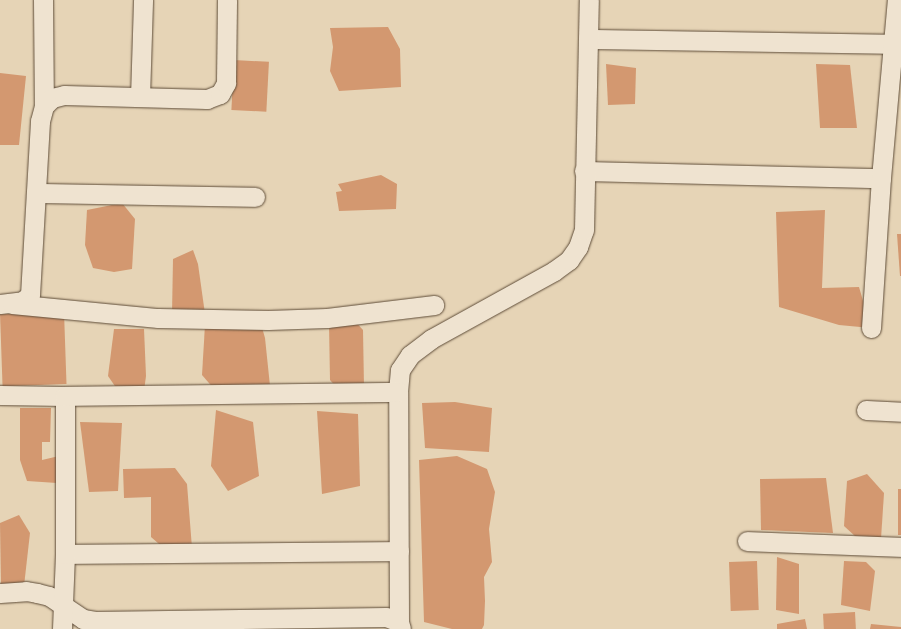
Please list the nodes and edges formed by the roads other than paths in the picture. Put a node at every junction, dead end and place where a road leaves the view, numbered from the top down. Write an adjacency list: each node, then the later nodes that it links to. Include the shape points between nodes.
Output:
1 (43, 0): 9 (street)
2 (143, 0): 8 (street)
3 (227, 0): 8 (street, via 226,83 220,94 207,99)
4 (589, 0): 6 (street)
5 (897, 0): 7 (street)
6 (588, 39): 7 (street); 10 (street)
7 (892, 44): 11 (street)
8 (140, 97): 9 (street, via 64,95 52,98)
9 (44, 106): 12 (street, via 40,121)
10 (584, 171): 11 (street); 17 (street, via 584,230 570,260 431,339 410,355 400,370)
11 (881, 178): 16 (street)
12 (36, 193): 13 (street); 14 (street, via 30,295 23,301)
13 (255, 197)
14 (5, 304): 15 (street, via 158,318 268,320 327,318)
15 (434, 305)
16 (871, 328)
17 (398, 392): 19 (street); 24 (street)
18 (0, 395): 19 (street)
19 (65, 396): 25 (street)
20 (866, 410): 21 (street)
21 (901, 412)
22 (747, 541): 23 (street)
23 (901, 547)
24 (399, 550): 25 (street); 28 (street)
25 (65, 554): 27 (street)
26 (0, 593): 27 (street, via 37,593 49,596)
27 (62, 606): 28 (street, via 83,619 95,621 386,617); 29 (street)
28 (400, 626)
29 (62, 629)

